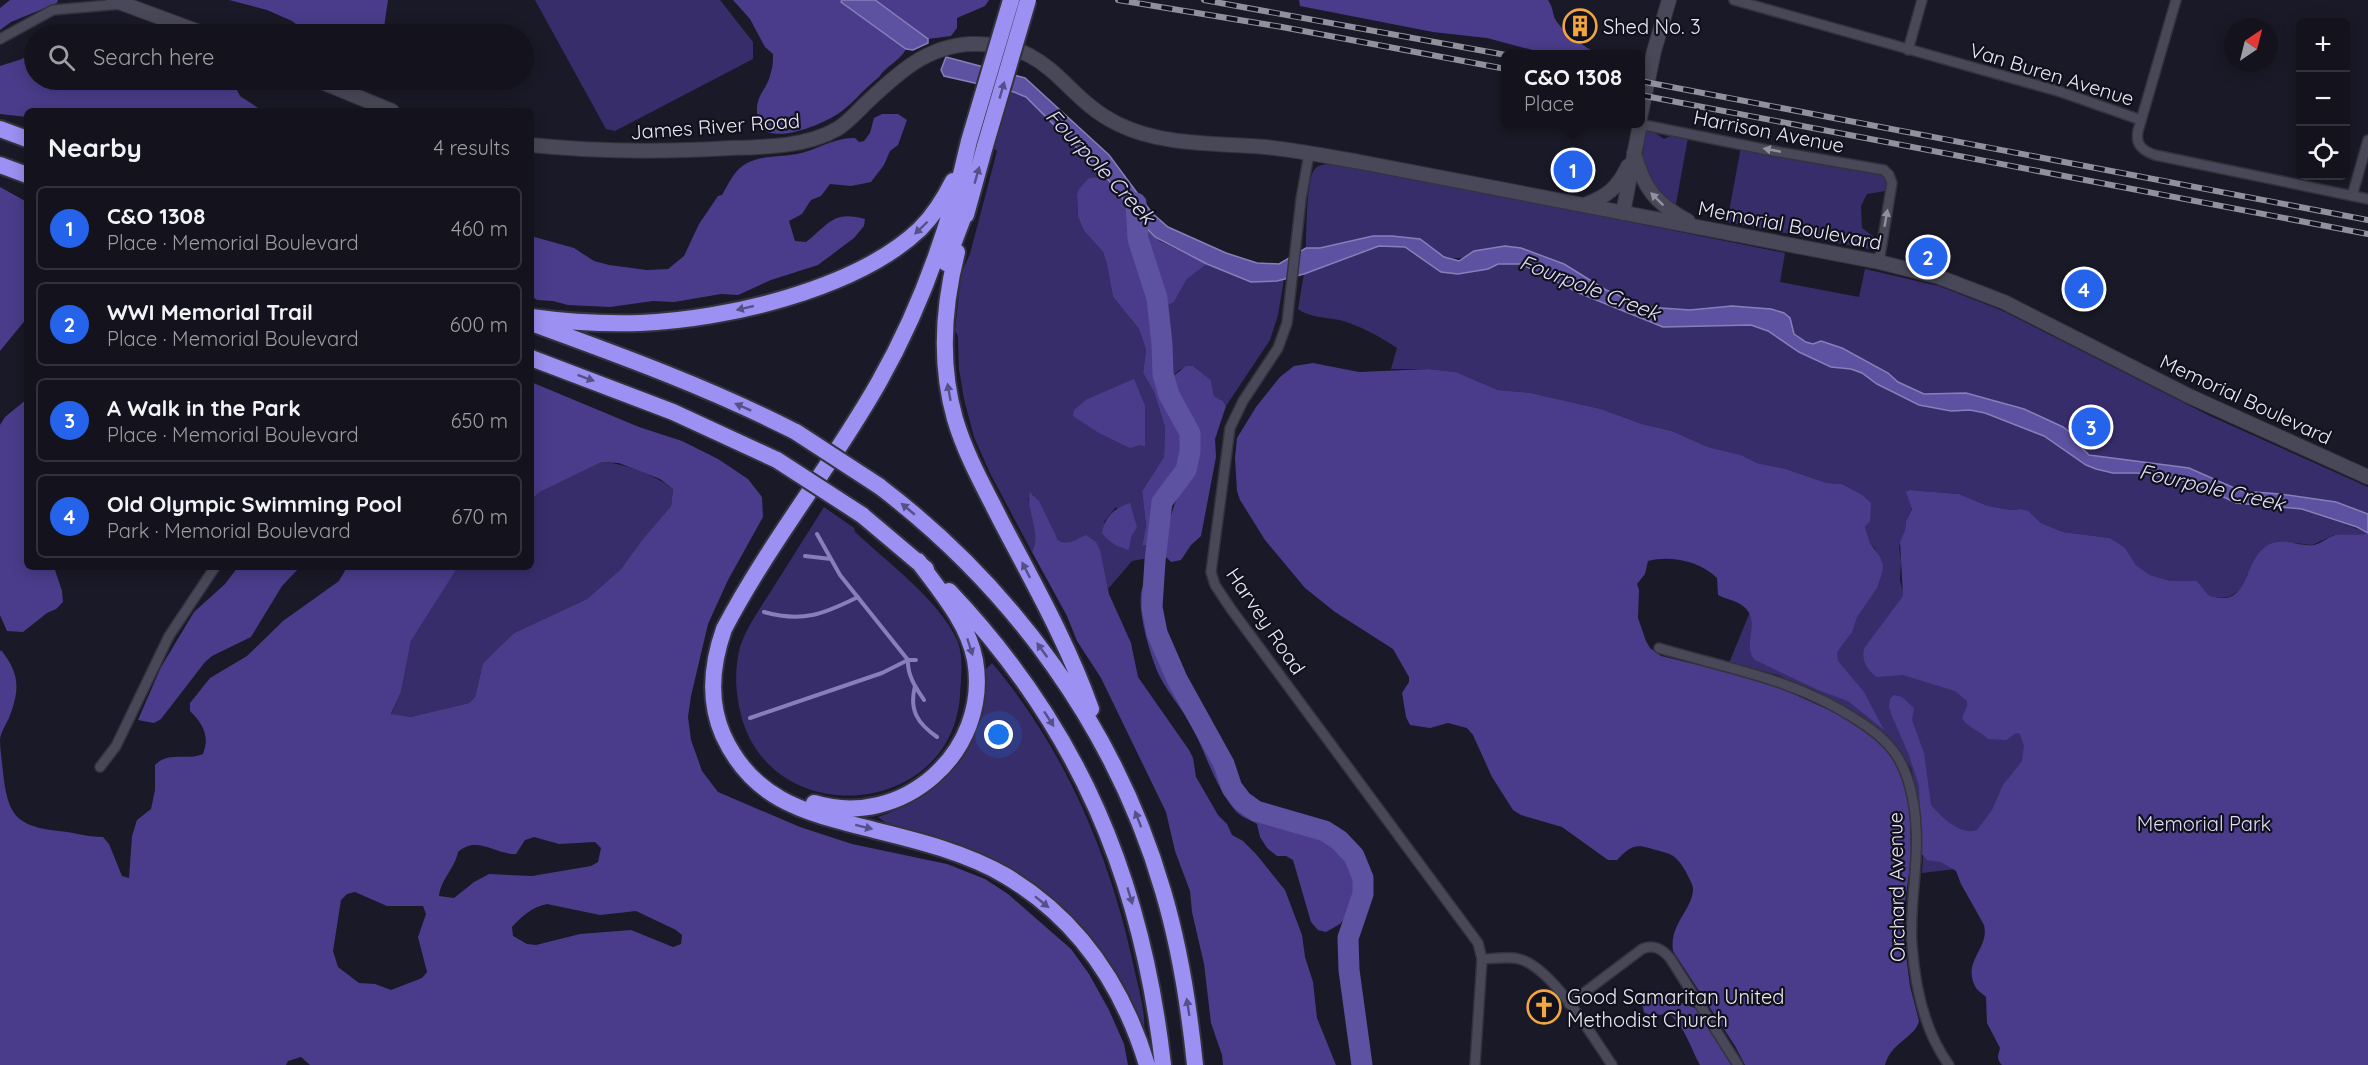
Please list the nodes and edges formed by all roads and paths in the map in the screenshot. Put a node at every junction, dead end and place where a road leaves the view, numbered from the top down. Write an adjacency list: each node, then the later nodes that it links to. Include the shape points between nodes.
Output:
1 (1011, 0): 22 (highway, bridge)
2 (1028, 0): 22 (highway, one-way to 2, bridge)
3 (1669, 0): 14 (street)
4 (1734, 0): 12 (street, Van Buren Avenue)
5 (1922, 0): 12 (street)
6 (2176, 0): 16 (street)
7 (118, 2): 8 (street, via 53,10); 9 (street)
8 (27, 24)
9 (178, 24)
10 (24, 26): 11 (street)
11 (0, 39)
12 (1908, 50): 16 (street, Van Buren Avenue, via 2061,92)
13 (342, 90): 15 (street)
14 (1645, 97)
15 (386, 108)
16 (2141, 120): 28 (street, Van Buren Avenue, via 2138,143 2155,155)
17 (1645, 125): 34 (street, Harrison Avenue, one-way to 17, via 1892,183 1890,175 1880,169)
18 (1639, 128): 24 (street)
19 (0, 129): 20 (highway)
20 (24, 138)
21 (2368, 140): 28 (street)
22 (977, 144): 30 (highway, one-way to 22); 35 (highway, one-way to 35, via 941,203 919,230 889,252 833,280 766,303 673,321 611,323); 46 (highway, one-way to 46, via 938,254 902,339 724,629 713,681 717,716 738,762 777,798 813,814 957,854 1005,876 1045,903 1080,937 1107,974 1131,1019)
23 (534, 145): 25 (street, James River Road, via 649,152 805,141 837,129 917,59 937,50 970,44 1005,47 1035,57 1097,111 1137,132)
24 (1634, 153): 31 (street, via 1616,187 1600,200); 32 (street); 33 (street, one-way to 24, via 1674,214 1653,197 1640,176)
25 (1309, 154): 31 (street, Memorial Boulevard); 44 (street, Harvey Road, via 1287,323 1273,357 1230,428 1212,579 1474,938)
26 (0, 165): 27 (highway)
27 (24, 174)
28 (2352, 196): 29 (street, Van Buren Avenue)
29 (2368, 199)
30 (968, 205): 39 (highway, one-way to 30, via 958,618 975,661 974,702 963,738 943,769 902,798 854,809 821,806 789,794 760,772 731,727 723,695 729,645 744,613 896,372 928,306); 42 (highway, one-way to 30, via 1076,669 977,475 955,419 945,369 944,321)
31 (1583, 205): 32 (street, Memorial Boulevard)
32 (1623, 213): 33 (street, Memorial Boulevard)
33 (1700, 227): 34 (street, Memorial Boulevard)
34 (1879, 261): 38 (street, Memorial Boulevard, via 1940,277 2004,302 2183,392)
35 (534, 317)
36 (534, 324): 42 (highway, one-way to 36, bridge, via 1043,650 1011,610 951,546 879,486 796,432 687,382)
37 (534, 359): 39 (highway, one-way to 39, bridge, via 673,412 777,460 862,516)
38 (2368, 477)
39 (918, 561): 47 (highway, one-way to 47, via 979,623 1023,680 1052,723 1092,797 1136,915)
40 (213, 570): 43 (street, via 168,636 116,746)
41 (1659, 648): 52 (street, Orchard Avenue, via 1755,673 1813,694 1860,721 1896,755 1910,790 1916,827 1911,914 1915,975 1929,1027)
42 (1100, 739): 48 (highway, one-way to 42, via 1183,973 1164,892 1135,810)
43 (100, 767)
44 (1482, 959): 45 (street, via 1524,960 1548,977); 49 (street, Harvey Road)
45 (1569, 1004): 50 (street); 51 (street, via 1642,949 1656,947 1670,958)
46 (1147, 1065)
47 (1163, 1065)
48 (1195, 1065)
49 (1475, 1065)
50 (1612, 1065)
51 (1738, 1065)
52 (1949, 1065)

